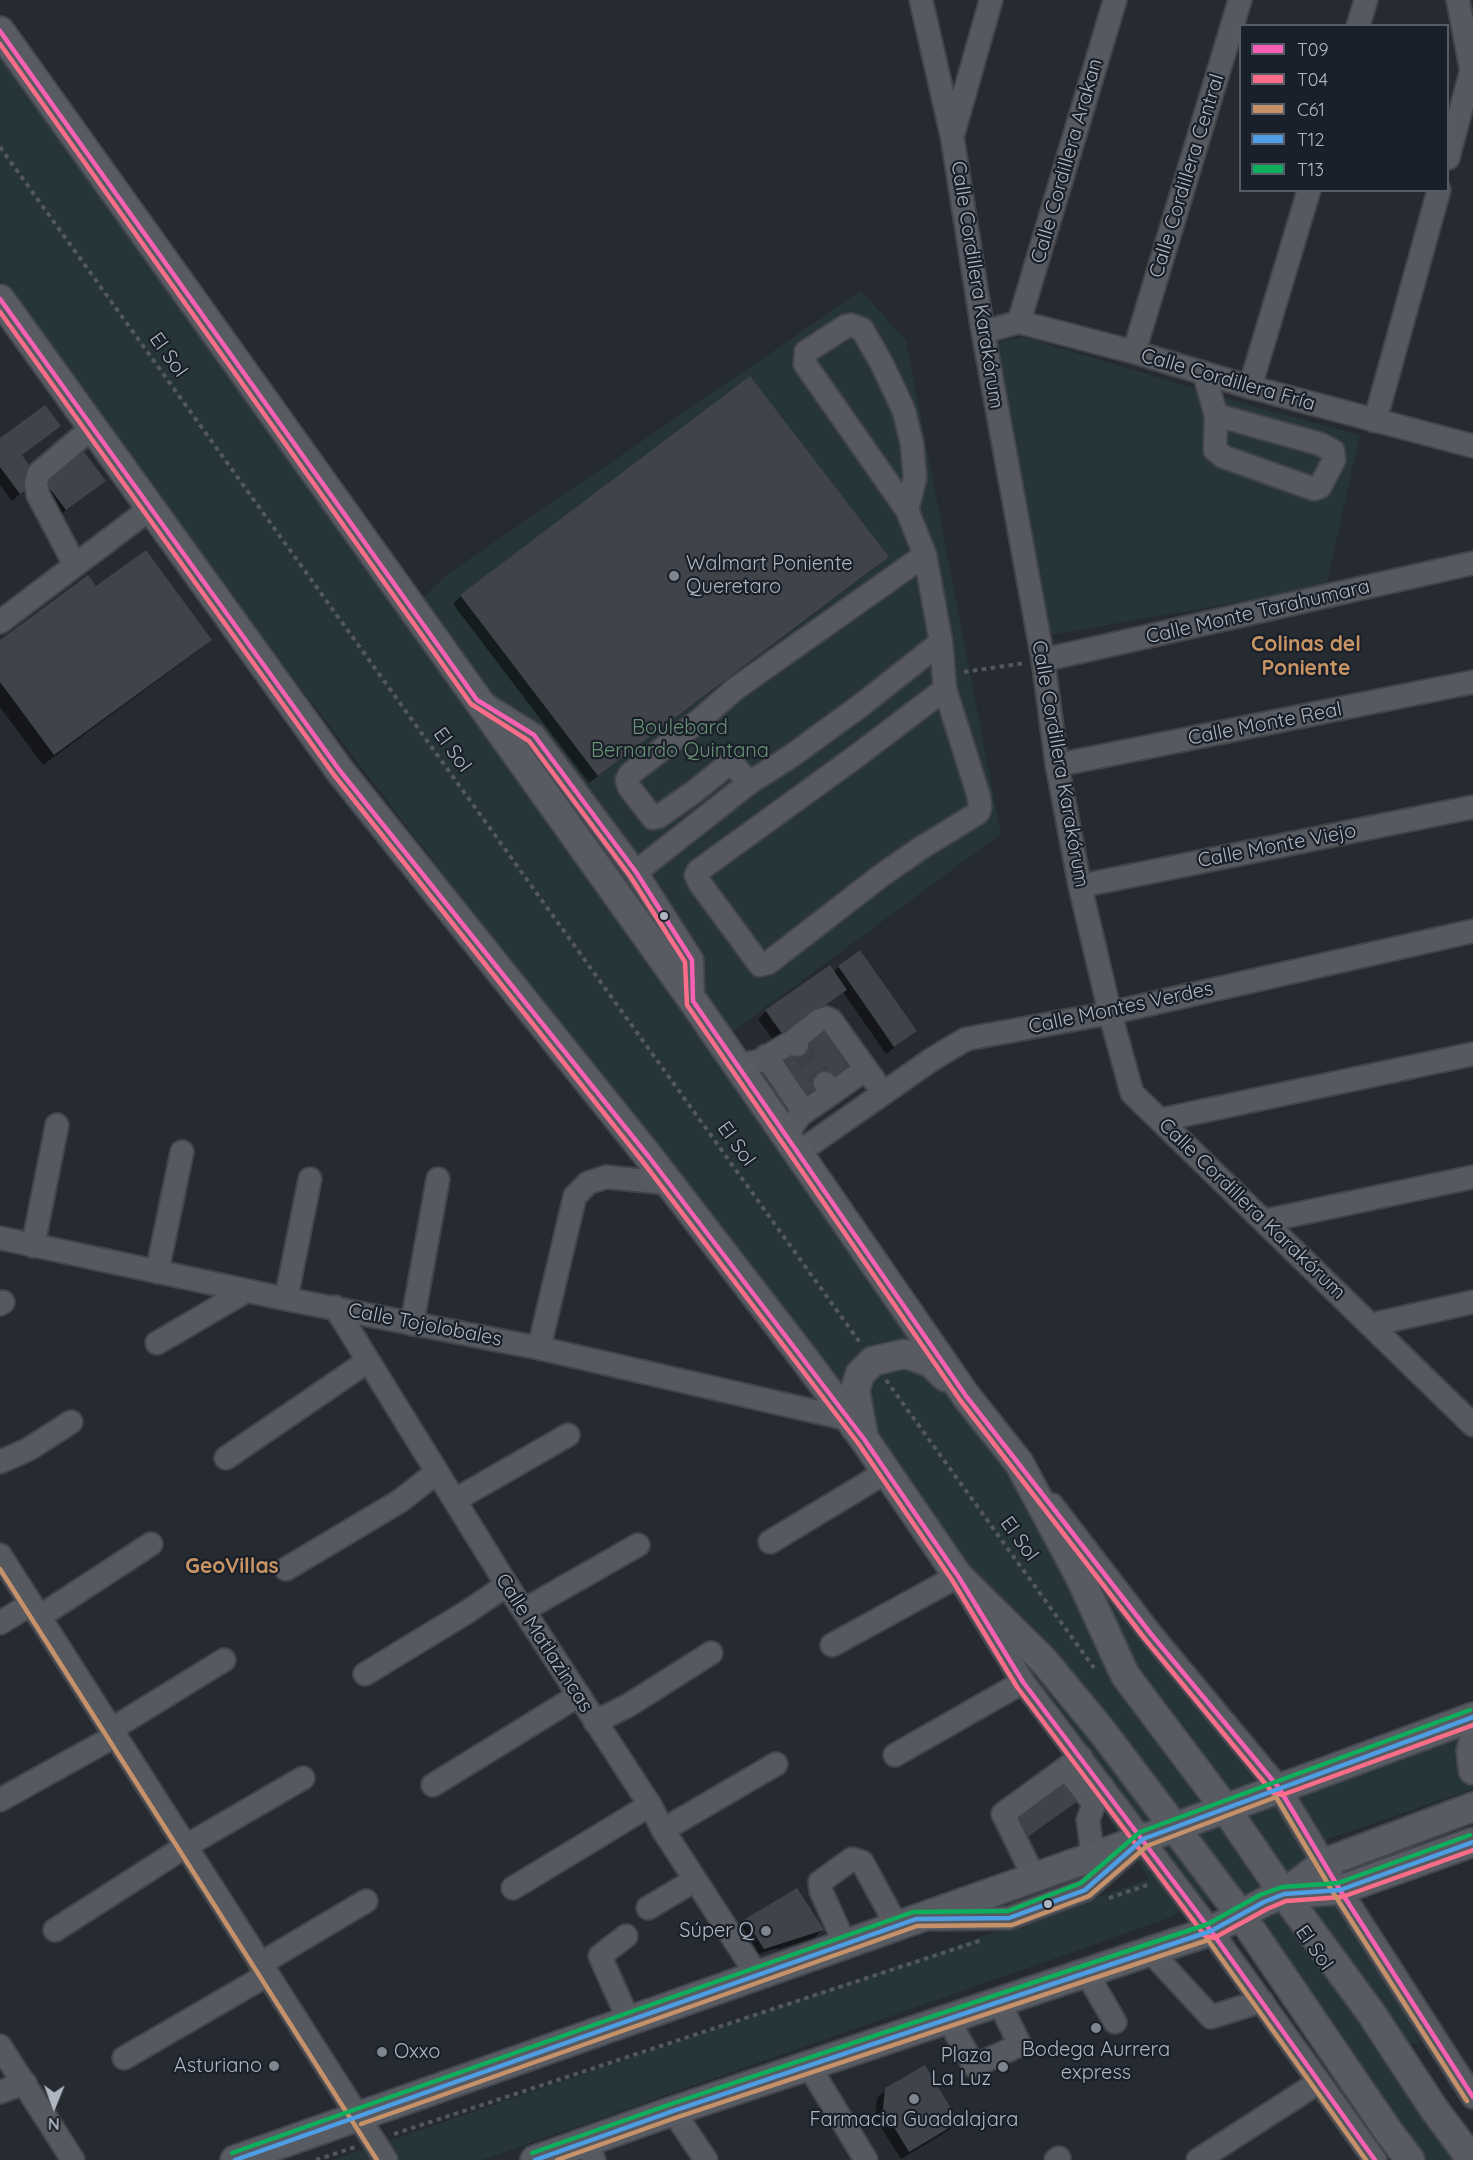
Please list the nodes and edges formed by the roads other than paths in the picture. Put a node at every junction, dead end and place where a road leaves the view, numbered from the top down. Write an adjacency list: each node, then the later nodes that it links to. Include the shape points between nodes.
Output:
1 (921, 0): 10 (street, Calle Cordillera Karakórum)
2 (991, 0): 10 (street)
3 (1115, 0): 15 (street, Calle Cordillera Arakan)
4 (1240, 0): 17 (street, Calle Cordillera Central)
5 (1366, 0): 7 (street)
6 (1458, 0): 9 (street)
7 (1359, 24)
8 (0, 31): 34 (main road)
9 (1472, 76): 11 (street)
10 (952, 136): 16 (street, Calle Cordillera Karakórum)
11 (1449, 155)
12 (1308, 192): 19 (street)
13 (1438, 192): 21 (street)
14 (0, 299): 22 (main road)
15 (1019, 322): 16 (street); 17 (street, Calle Cordillera Fría)
16 (983, 332): 31 (street, Calle Cordillera Karakórum)
17 (1134, 352): 18 (street, Calle Cordillera Fría)
18 (1204, 373): 19 (street, Calle Cordillera Fría); 20 (street)
19 (1250, 387): 21 (street, Calle Cordillera Fría)
20 (1216, 415): 20 (street, via 1215,450 1224,457 1314,489 1320,487 1334,460 1333,451)
21 (1375, 421): 23 (street, Calle Cordillera Fría)
22 (93, 428): 24 (main road); 28 (street, via 39,473 36,483 38,495)
23 (1473, 446)
24 (151, 508): 28 (street); 58 (main road, via 340,771)
25 (907, 510): 25 (street, via 915,478 904,411 862,329 846,326 806,352 805,364); 26 (street)
26 (925, 555): 30 (street); 38 (street, via 735,689 627,780 653,818 731,762)
27 (1473, 563): 31 (street, Calle Monte Tarahumara)
28 (75, 565): 29 (street)
29 (0, 622)
30 (941, 642): 32 (street); 35 (street)
31 (1043, 660): 37 (street, Calle Cordillera Karakórum)
32 (944, 682): 36 (street); 36 (street, via 979,797 978,813 921,848 762,966 699,882 698,870)
33 (1473, 682): 37 (street, Calle Monte Real)
34 (477, 700): 40 (street, via 534,735); 43 (main road)
35 (831, 727): 36 (street); 38 (street)
36 (854, 758)
37 (1057, 765): 41 (street, Calle Cordillera Karakórum)
38 (749, 783): 40 (street)
39 (1473, 807): 41 (street, Calle Monte Viejo)
40 (636, 872): 43 (street, via 692,960)
41 (1080, 886): 44 (street, Calle Cordillera Karakórum)
42 (1473, 931): 44 (street, Calle Montes Verdes)
43 (693, 1001): 47 (main road)
44 (1110, 1013): 49 (street, Calle Montes Verdes, via 966,1039); 51 (street, Calle Cordillera Karakórum, via 1132,1093)
45 (1473, 1054): 51 (street)
46 (766, 1056): 47 (street); 48 (street, via 795,1043 826,1018); 50 (street)
47 (737, 1065): 53 (main road)
48 (866, 1069): 49 (street); 50 (street, via 828,1088)
49 (885, 1092): 53 (street, Calle Montes Verdes)
50 (804, 1112): 53 (street)
51 (1160, 1120): 59 (street, Calle Cordillera Karakórum)
52 (57, 1125): 61 (street)
53 (792, 1144): 72 (main road)
54 (182, 1152): 62 (street)
55 (1473, 1177): 59 (street)
56 (310, 1179): 64 (street)
57 (438, 1179): 67 (street)
58 (667, 1183): 70 (street, via 606,1177 588,1183 575,1196); 75 (main road)
59 (1264, 1221): 68 (street, Calle Cordillera Karakórum)
60 (0, 1239): 61 (street, Calle Tojolobales)
61 (33, 1246): 62 (street, Calle Tojolobales)
62 (157, 1272): 63 (street, Calle Tojolobales)
63 (246, 1291): 64 (street, Calle Tojolobales); 69 (street)
64 (286, 1299): 66 (street, Calle Tojolobales)
65 (1473, 1302): 68 (street)
66 (335, 1307): 67 (street, Calle Tojolobales); 71 (street, Calle Matlazincas)
67 (412, 1324): 70 (street, Calle Tojolobales)
68 (1370, 1324): 74 (street, Calle Cordillera Karakórum)
69 (157, 1343)
70 (540, 1348): 75 (street, Calle Tojolobales)
71 (368, 1361): 77 (street); 80 (street, Calle Matlazincas)
72 (966, 1396): 75 (main road, via 922,1358 904,1354 873,1361 860,1374 855,1390); 79 (main road)
73 (70, 1422): 78 (street, via 29,1449)
74 (1472, 1423)
75 (856, 1429): 81 (main road)
76 (568, 1435): 82 (street)
77 (226, 1458)
78 (0, 1462)
79 (1020, 1463): 109 (street, via 1151,1634); 114 (main road, via 1080,1577 1125,1675)
80 (437, 1472): 82 (street, Calle Matlazincas); 87 (street, via 400,1501)
81 (886, 1472): 83 (street); 88 (main road)
82 (455, 1500): 89 (street, Calle Matlazincas)
83 (770, 1542)
84 (152, 1544): 91 (street)
85 (638, 1545): 90 (street)
86 (0, 1556): 91 (street)
87 (285, 1569)
88 (958, 1576): 93 (street); 97 (street); 115 (main road, via 1044,1661)
89 (507, 1585): 90 (street, Calle Matlazincas); 96 (street)
90 (524, 1610): 98 (street, Calle Matlazincas)
91 (35, 1611): 92 (street); 101 (street)
92 (0, 1623)
93 (832, 1645)
94 (711, 1653): 100 (street)
95 (224, 1660): 101 (street)
96 (365, 1674)
97 (1023, 1682): 103 (street); 104 (street)
98 (579, 1695): 100 (street, Calle Matlazincas); 108 (street)
99 (1473, 1717): 109 (main road)
100 (595, 1722): 112 (street, Calle Matlazincas)
101 (113, 1733): 111 (street); 119 (street)
102 (1473, 1744): 106 (main road)
103 (895, 1755)
104 (1074, 1762): 110 (street); 122 (street, via 1004,1814)
105 (776, 1764): 116 (street)
106 (1473, 1770)
107 (303, 1778): 119 (street)
108 (433, 1785)
109 (1279, 1788): 114 (main road); 121 (street)
110 (1098, 1795): 117 (street); 120 (street, via 1088,1820)
111 (0, 1800)
112 (650, 1805): 116 (street, Calle Matlazincas); 124 (street)
113 (1473, 1807): 121 (main road)
114 (1225, 1808): 115 (main road); 126 (main road)
115 (1174, 1827): 117 (main road); 129 (main road)
116 (663, 1830): 123 (street, Calle Matlazincas)
117 (1143, 1839): 120 (main road); 130 (street, via 1084,1890 1009,1918); 132 (street)
118 (1473, 1842): 125 (main road)
119 (186, 1846): 131 (street); 136 (street)
120 (1093, 1857): 122 (main road)
121 (1324, 1863): 125 (street); 126 (main road)
122 (1034, 1878): 130 (main road)
123 (695, 1880): 128 (street); 138 (street, Calle Matlazincas)
124 (513, 1888)
125 (1340, 1890): 126 (main road); 150 (street)
126 (1284, 1894): 129 (main road); 163 (main road)
127 (366, 1901): 136 (street)
128 (648, 1908)
129 (1240, 1914): 132 (main road); 162 (main road)
130 (906, 1922): 134 (main road); 134 (street, via 862,1862 852,1859 820,1882)
131 (55, 1930)
132 (1211, 1930): 135 (main road); 139 (street)
133 (626, 1936): 142 (street, via 600,1956)
134 (845, 1944): 138 (main road)
135 (1150, 1951): 137 (main road); 139 (street, via 1210,2017)
136 (263, 1969): 145 (street); 152 (street)
137 (1086, 1972): 140 (main road); 143 (street)
138 (757, 1976): 142 (main road)
139 (1262, 2001): 147 (street)
140 (999, 2002): 141 (main road); 141 (street, via 1020,2045 974,2066)
141 (948, 2019): 146 (main road)
142 (629, 2021): 152 (main road)
143 (1115, 2022)
144 (0, 2046): 148 (street)
145 (124, 2058)
146 (809, 2066): 151 (main road); 159 (street)
147 (1319, 2082): 160 (street); 161 (street)
148 (25, 2083): 149 (street); 154 (street)
149 (0, 2092)
150 (1473, 2097)
151 (673, 2111): 153 (main road); 158 (street)
152 (358, 2117): 155 (main road); 156 (street)
153 (590, 2151): 157 (main road)
154 (73, 2160)
155 (235, 2160)
156 (386, 2160)
157 (535, 2160)
158 (706, 2160)
159 (866, 2160)
160 (1198, 2160)
161 (1375, 2160)
162 (1410, 2160)
163 (1472, 2160)

